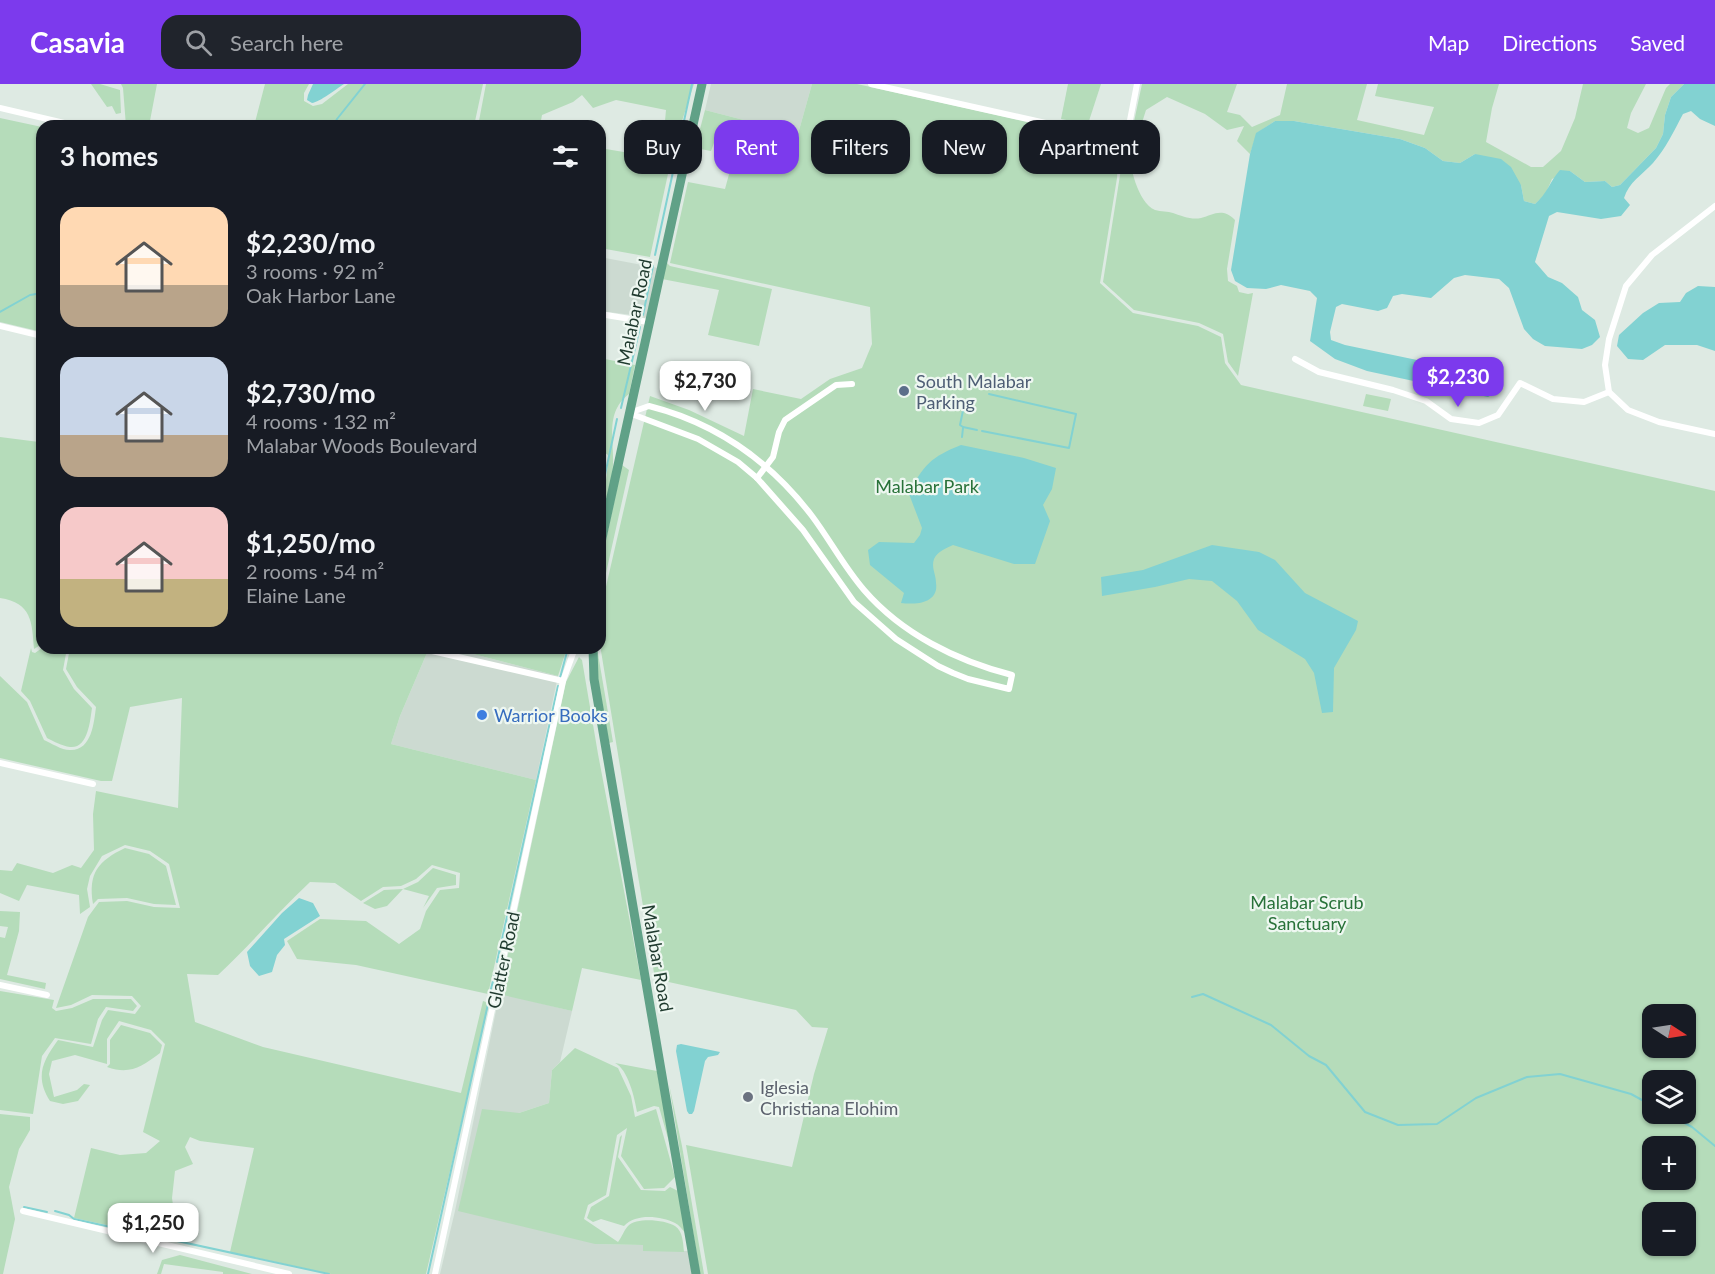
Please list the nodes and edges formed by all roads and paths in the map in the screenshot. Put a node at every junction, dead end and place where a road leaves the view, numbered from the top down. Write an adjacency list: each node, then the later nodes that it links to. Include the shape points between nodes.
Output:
1 (702, 84): 8 (main road, Malabar Road)
2 (871, 84): 3 (street, via 1126,141)
3 (1137, 84)
4 (0, 108): 5 (street)
5 (51, 120)
6 (1715, 206): 13 (street, via 1652,255 1626,286 1608,339 1605,364)
7 (606, 315): 8 (street)
8 (648, 322): 14 (main road, Malabar Road)
9 (0, 326): 10 (street)
10 (36, 335)
11 (1295, 359): 13 (street, via 1319,372 1426,401 1450,419 1479,423 1498,415 1520,383 1553,399 1584,402)
12 (852, 384): 16 (street, via 836,386 785,420)
13 (1609, 392): 15 (street, via 1628,410 1659,422)
14 (629, 413): 16 (street, via 650,406 687,417 728,437); 17 (street, via 698,439); 18 (main road, Malabar Road)
15 (1715, 434)
16 (766, 467): 17 (street); 19 (street, via 790,489)
17 (757, 478): 20 (street)
18 (606, 519)
19 (824, 533): 20 (street); 21 (street, via 839,559)
20 (812, 542): 22 (street, via 854,602)
21 (891, 617): 22 (street); 22 (street, via 966,662 1012,675 1009,688 968,679 939,666)
22 (879, 626)
23 (445, 654): 26 (street)
24 (573, 654): 26 (street, Glatter Road)
25 (593, 654): 34 (main road, Malabar Road, via 594,679)
26 (563, 681): 33 (street, Glatter Road)
27 (0, 763): 28 (street)
28 (93, 784)
29 (0, 985): 30 (street)
30 (47, 995)
31 (23, 1211): 32 (street)
32 (289, 1274)
33 (435, 1274)
34 (696, 1274)

